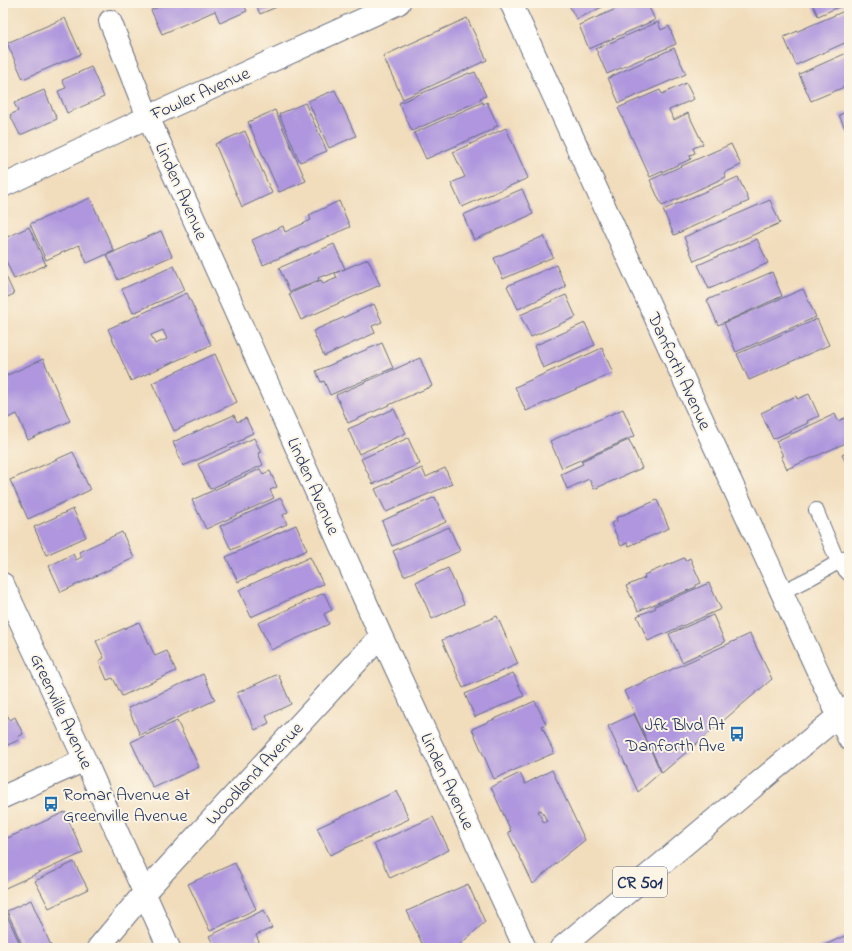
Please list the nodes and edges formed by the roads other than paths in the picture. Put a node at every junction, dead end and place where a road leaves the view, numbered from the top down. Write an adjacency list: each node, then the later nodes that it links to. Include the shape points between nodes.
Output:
1 (399, 3): 4 (street, Fowler Avenue)
2 (511, 3): 10 (street, Danforth Avenue)
3 (110, 21): 4 (street, Linden Avenue)
4 (148, 116): 5 (street, Fowler Avenue); 11 (street, Linden Avenue)
5 (3, 186)
6 (816, 510): 7 (lane)
7 (844, 559): 8 (lane); 10 (lane)
8 (849, 574)
9 (3, 584): 14 (street, Greenville Avenue)
10 (782, 592): 12 (street, Danforth Avenue)
11 (381, 636): 16 (street, Woodland Avenue); 19 (street, Linden Avenue)
12 (844, 712): 13 (street, Danforth Avenue); 20 (street, CR 501)
13 (849, 739)
14 (85, 760): 15 (street); 16 (street, Greenville Avenue)
15 (3, 797)
16 (144, 893): 17 (street, Woodland Avenue); 18 (street, Greenville Avenue)
17 (98, 948)
18 (169, 948)
19 (526, 948)
20 (561, 948)

